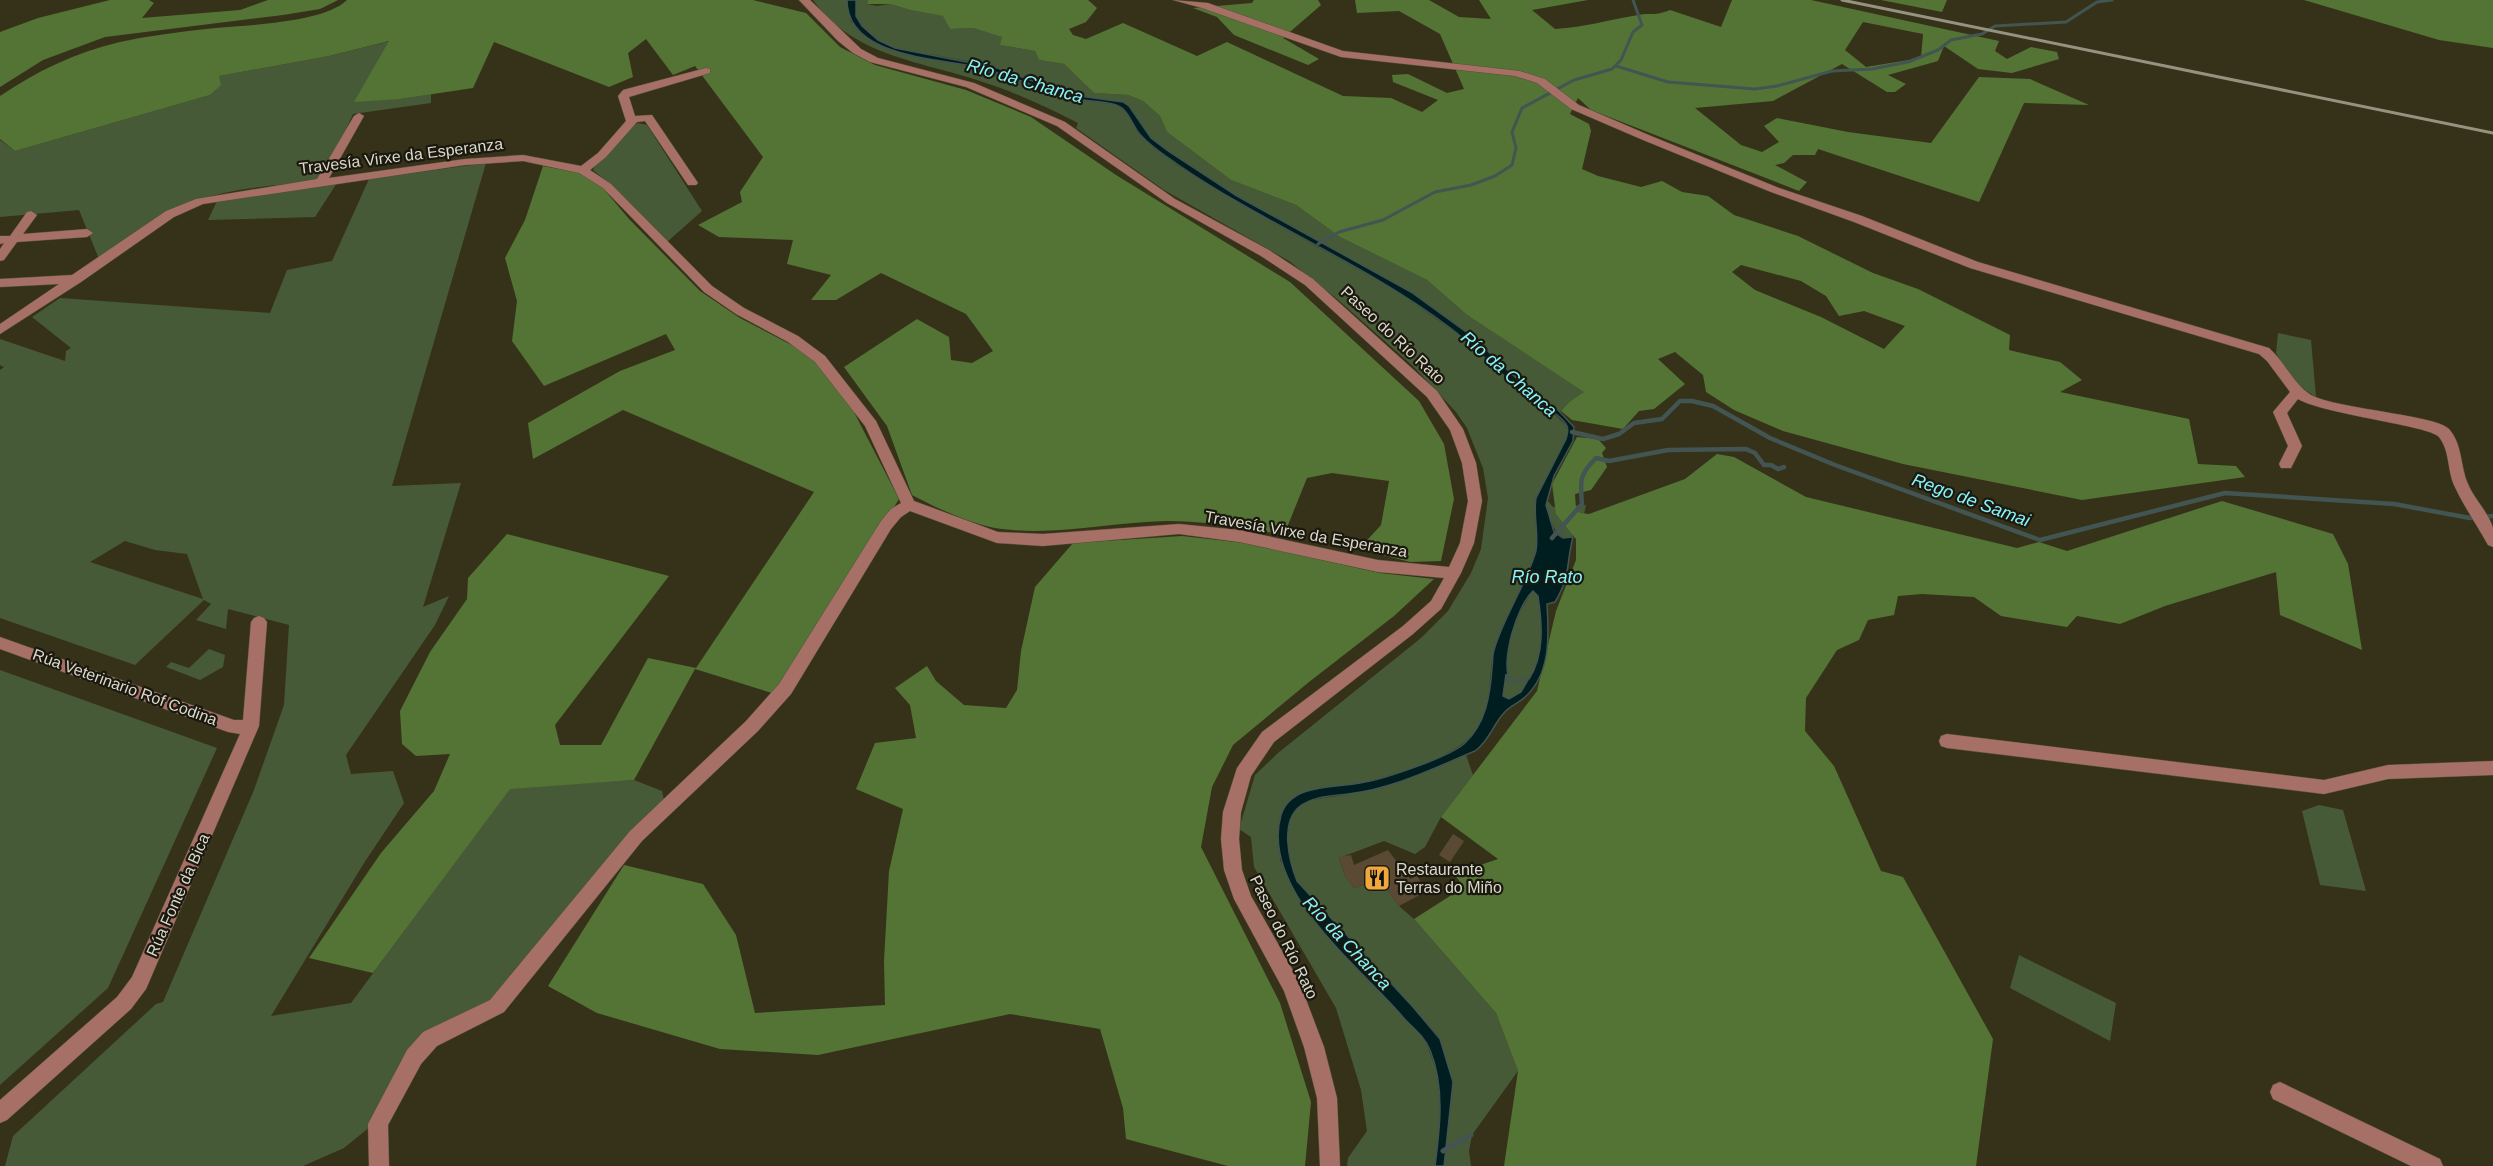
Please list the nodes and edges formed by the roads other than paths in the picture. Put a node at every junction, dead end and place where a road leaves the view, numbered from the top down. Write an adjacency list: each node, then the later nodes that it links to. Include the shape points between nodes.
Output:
1 (804, 0): 21 (street, Paseo do Río Rato, via 857,51 874,60 997,95 1061,124 1171,201 1309,282 1432,394 1456,429 1469,463 1475,501 1467,543)
2 (1178, 0): 17 (street, via 1204,5 1341,54 1516,74 1541,81 1575,107 1775,190 1974,265 2264,351)
3 (706, 71): 5 (street, via 627,92 623,96)
4 (359, 116): 7 (street)
5 (632, 122): 6 (street); 8 (street, via 648,117)
6 (583, 170): 7 (street, Travesía Virxe da Esperanza, via 523,158); 19 (street, Travesía Virxe da Esperanza, via 607,186 708,289 820,359 871,424)
7 (321, 182): 14 (street, Travesía Virxe da Esperanza, via 200,201 170,214)
8 (692, 183)
9 (31, 215): 11 (street)
10 (87, 233): 11 (street)
11 (14, 239): 12 (street); 13 (street)
12 (0, 240)
13 (0, 257)
14 (77, 279): 15 (street); 16 (street, Travesía Virxe da Esperanza)
15 (0, 283)
16 (0, 330)
17 (2297, 392): 18 (street, via 2280,412 2295,446); 20 (street, via 2341,409 2443,431 2453,448 2460,483)
18 (2286, 464)
19 (909, 505): 21 (street, Travesía Virxe da Esperanza, via 997,537 1043,540 1179,529 1239,536 1378,566); 29 (street, via 886,525 785,689 753,726 636,836 497,1006 430,1039 414,1057 378,1124)
20 (2490, 537)
21 (1454, 573): 30 (street, Paseo do Río Rato, via 1436,605 1408,630 1268,737 1243,773 1232,812 1233,870 1243,899 1292,987 1314,1047 1327,1098)
22 (259, 622): 24 (street, Rúa Fonte da Bica)
23 (0, 643): 24 (street, Rúa Veterinario Rof Codina, via 234,727)
24 (251, 726): 28 (street, Rúa Fonte da Bica, via 139,983 124,1004)
25 (1947, 741): 26 (street, via 2324,787 2388,771)
26 (2493, 768)
27 (2280, 1092): 31 (street)
28 (0, 1113)
29 (379, 1166)
30 (1330, 1166)
31 (2433, 1166)

